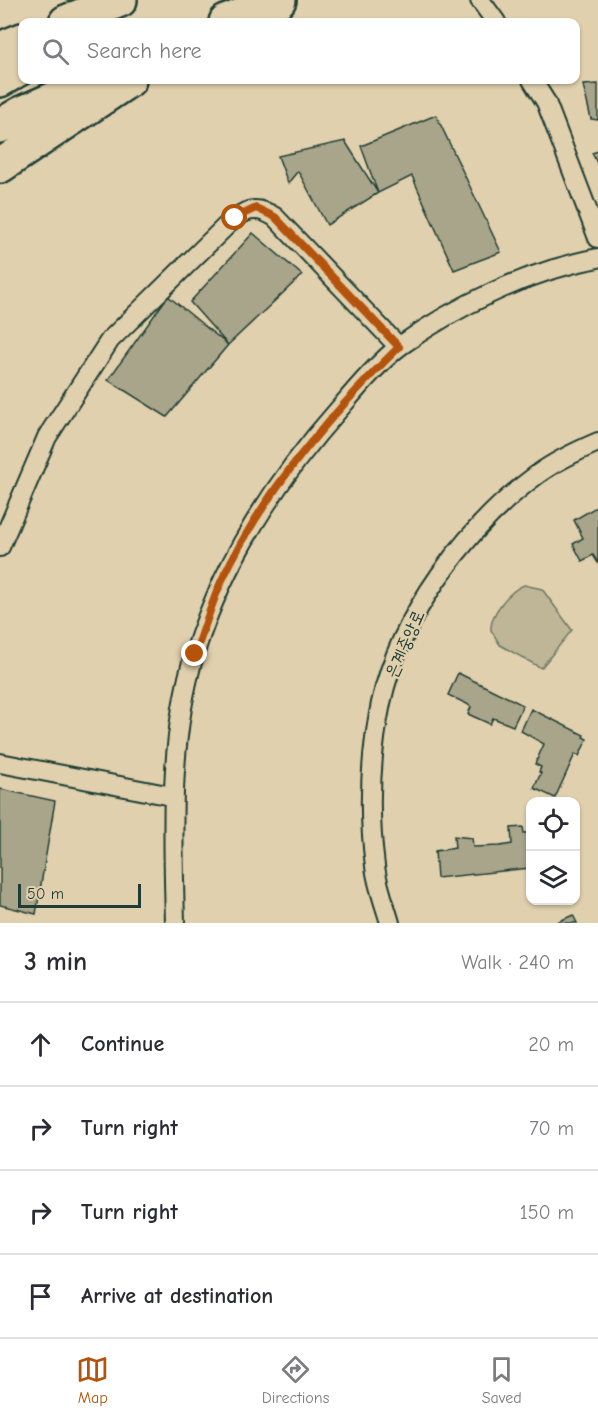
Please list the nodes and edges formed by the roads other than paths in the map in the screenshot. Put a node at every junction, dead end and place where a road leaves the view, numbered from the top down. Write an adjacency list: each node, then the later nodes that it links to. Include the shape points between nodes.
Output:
1 (120, 0): 5 (highway)
2 (137, 0): 6 (highway)
3 (279, 0): 7 (highway)
4 (480, 0): 8 (street)
5 (76, 18)
6 (106, 18)
7 (236, 18)
8 (493, 18)
9 (13, 50): 10 (highway)
10 (0, 80)
11 (88, 84): 14 (highway)
12 (123, 84): 15 (highway)
13 (535, 84): 16 (street, via 546,102)
14 (0, 126)
15 (0, 165)
16 (598, 238)
17 (598, 258): 18 (street, via 568,263 487,295)
18 (399, 347): 20 (street, via 275,217 256,208 245,211 110,340 47,437); 22 (street, via 310,442 250,528 221,581 195,654 182,714)
19 (598, 442): 24 (street, 은계중앙로, via 538,474 475,533 446,568 397,653 378,724 371,818 375,869)
20 (0, 547)
21 (0, 763): 22 (street)
22 (172, 796): 23 (street)
23 (175, 923)
24 (390, 923)

